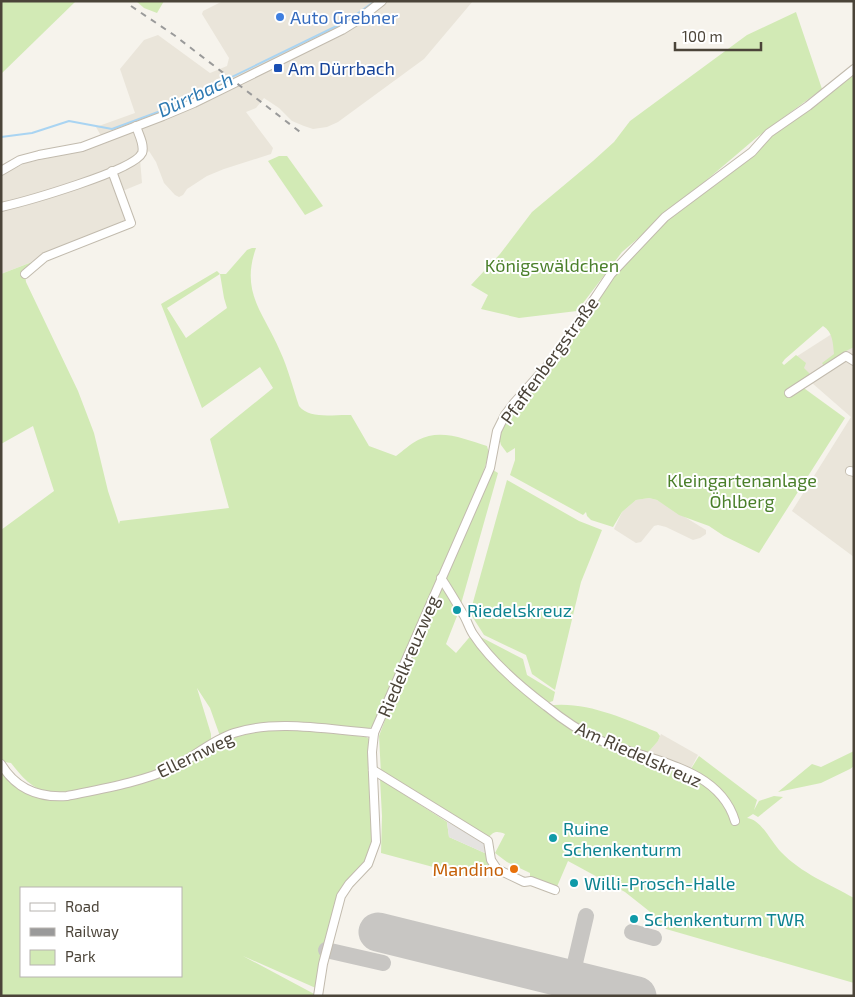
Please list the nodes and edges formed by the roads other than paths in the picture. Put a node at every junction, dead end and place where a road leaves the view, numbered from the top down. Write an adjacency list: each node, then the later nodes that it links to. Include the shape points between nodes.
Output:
1 (382, 1): 3 (street, via 342,30 194,103)
2 (854, 69): 10 (street, Pfaffenbergstraße, via 665,217 611,274 556,356 505,416 497,431 490,468)
3 (136, 126): 4 (street, via 82,147 20,160); 5 (street, via 142,153)
4 (1, 171)
5 (112, 171): 6 (street, via 38,198); 7 (street, via 131,223 45,257)
6 (1, 207)
7 (25, 274)
8 (854, 361): 9 (street, via 846,356)
9 (789, 393)
10 (441, 578): 11 (street, Riedelkreuzweg); 14 (street, Am Riedelskreuz, via 485,649 545,706 596,739 690,772 724,798)
11 (374, 733): 12 (street, Ellernweg, via 276,726 253,728 232,733 156,774 67,796 31,792 16,783); 13 (street, Riedelkreuzweg)
12 (1, 764)
13 (373, 770): 15 (street, via 488,842 491,860 497,869 524,882 531,881); 16 (street, via 376,842 368,864 349,884 334,917)
14 (735, 821)
15 (555, 890)
16 (318, 996)

